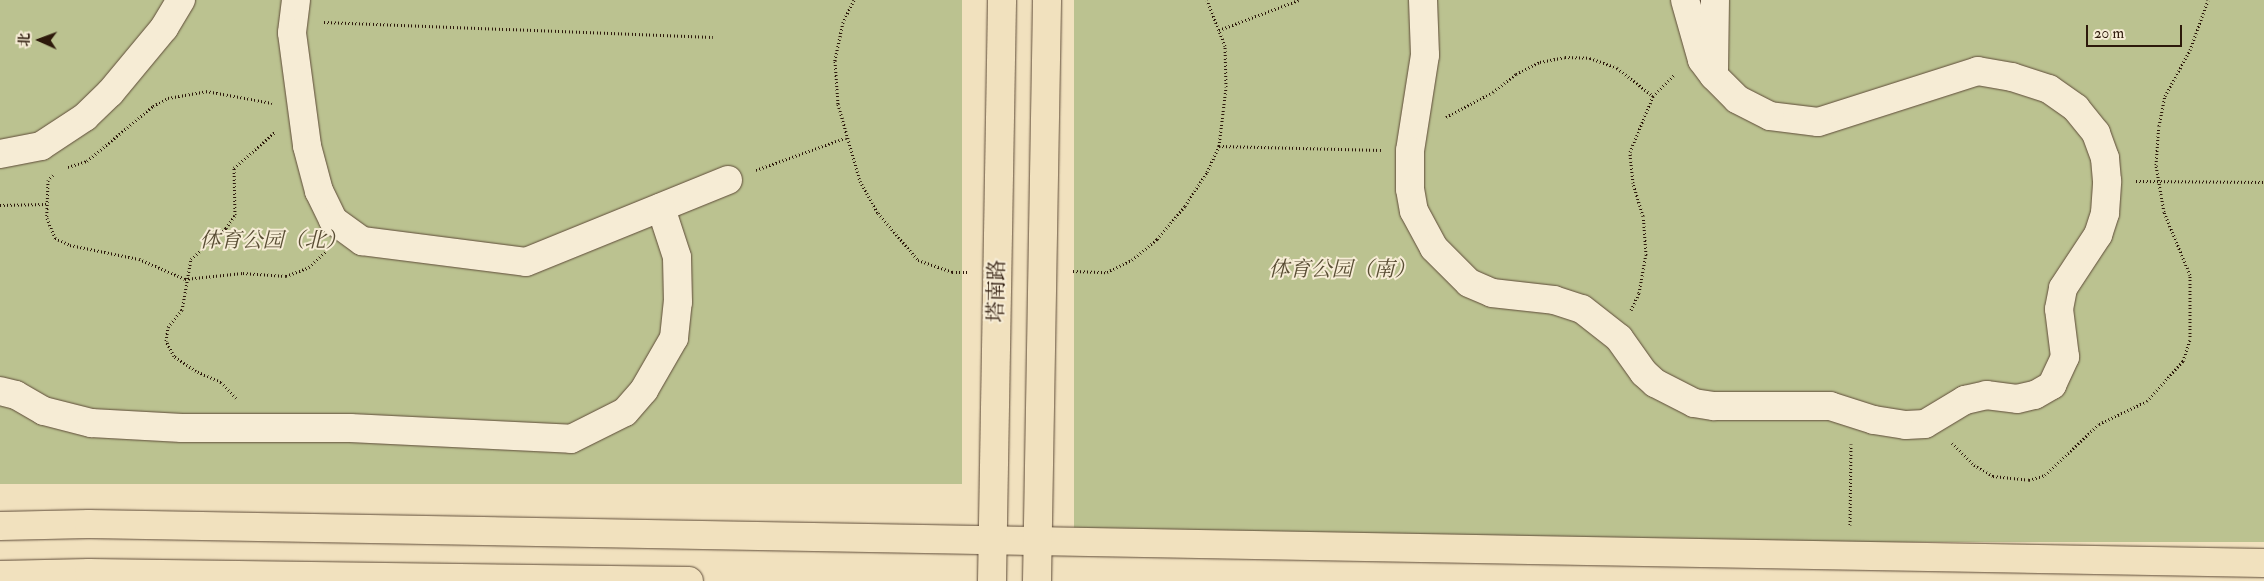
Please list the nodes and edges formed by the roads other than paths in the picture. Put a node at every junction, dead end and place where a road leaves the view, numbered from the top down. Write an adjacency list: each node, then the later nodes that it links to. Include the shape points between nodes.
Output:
1 (181, 0): 9 (street, via 159,35 85,117 41,146)
2 (1002, 0): 15 (main road, 塔南路)
3 (1047, 0): 14 (main road)
4 (1423, 0): 8 (street, via 1425,55 1410,151 1410,189 1414,211 1434,248 1469,283 1492,293 1554,300 1582,309 1619,338 1644,373 1694,403 1714,406 1830,406 1874,420 1906,425 1925,424 1965,400 1986,395 2017,398 2036,395 2052,385 2065,357 2059,309 2063,288 2098,235 2105,213 2108,181 2096,133 2076,108 2049,89 2012,77 1978,71 1818,122 1770,116 1737,99)
5 (1685, 0): 8 (street)
6 (1715, 0): 8 (street)
7 (295, 10): 11 (street, via 292,34 307,146 319,191 333,220 362,242 526,262)
8 (1708, 68)
9 (0, 154)
10 (728, 180): 11 (street)
11 (661, 208): 12 (street, via 676,257 678,302 674,338 644,390 625,412 591,432 571,439 350,428 91,423 44,411 16,395)
12 (0, 391)
13 (0, 526): 15 (main road, via 99,524)
14 (1038, 541): 15 (main road); 16 (main road); 20 (main road)
15 (993, 542): 19 (main road, 塔南路)
16 (2264, 563)
17 (0, 575): 18 (main road, via 89,573)
18 (689, 581)
19 (992, 581)
20 (1037, 581)

